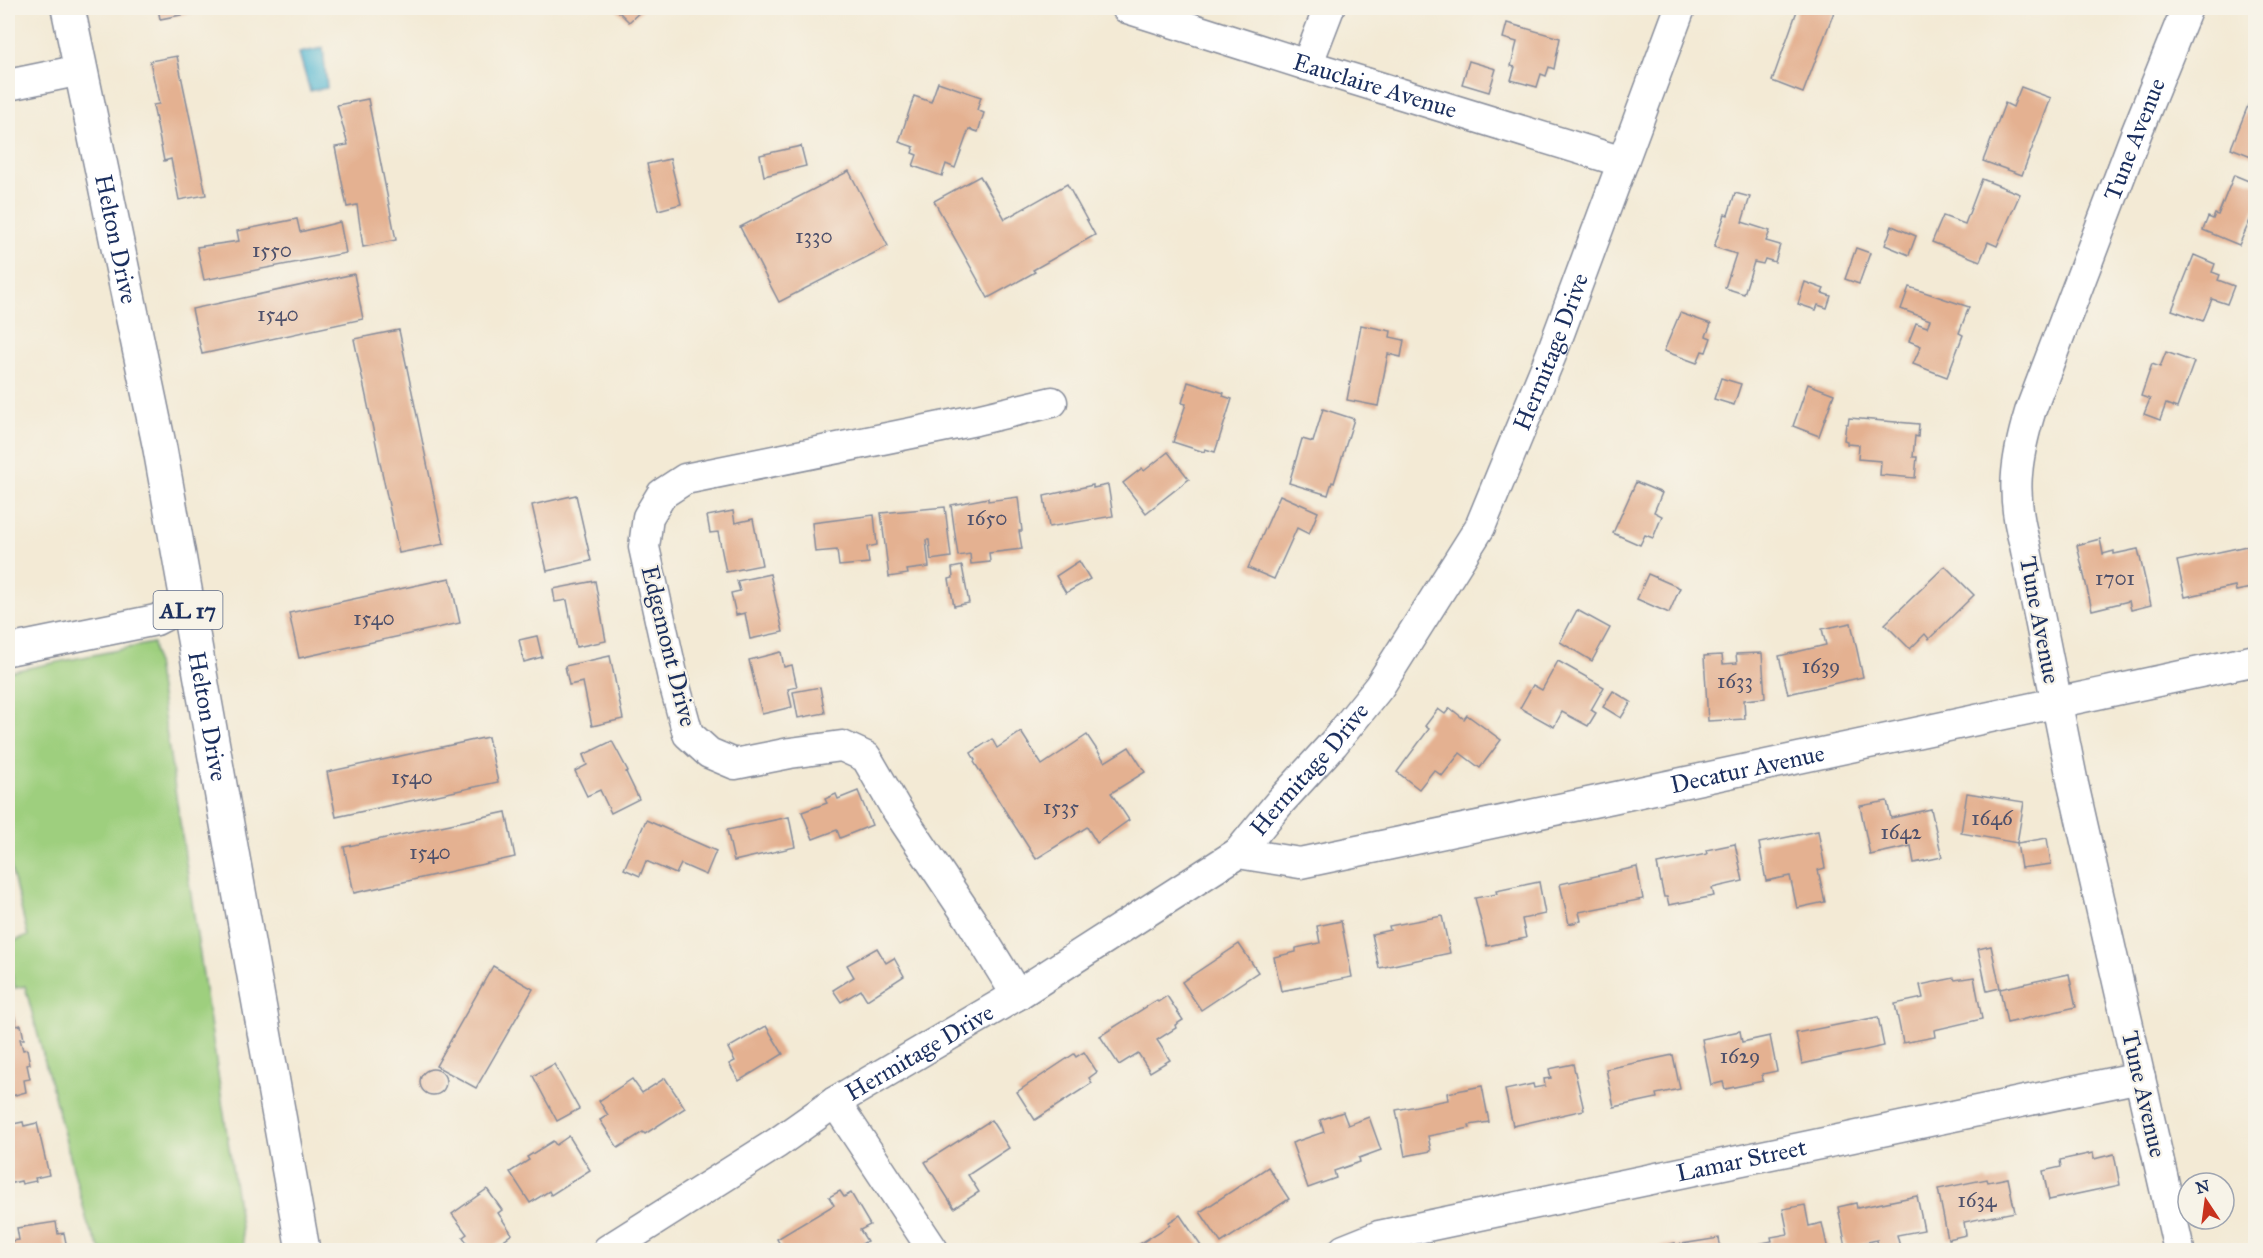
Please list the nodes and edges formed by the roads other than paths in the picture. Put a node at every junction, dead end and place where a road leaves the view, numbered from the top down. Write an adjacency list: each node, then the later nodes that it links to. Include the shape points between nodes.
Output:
1 (68, 8): 7 (main road, Helton Drive / AL 17)
2 (1127, 8): 6 (street, Eauclaire Avenue)
3 (1329, 8): 6 (street)
4 (1680, 8): 9 (street, Hermitage Drive)
5 (2187, 8): 15 (street, Tune Avenue, via 2030,412 2018,464 2018,519)
6 (1307, 66): 9 (street, Eauclaire Avenue)
7 (81, 69): 8 (street); 11 (main road, Helton Drive / AL 17, via 158,438)
8 (8, 85)
9 (1623, 162): 16 (street, Hermitage Drive, via 1551,355 1480,527 1378,687)
10 (1052, 402): 17 (street, Edgemont Drive, via 685,479 662,494 648,517 644,547 688,734 708,753 735,764 842,746 866,757)
11 (187, 604): 12 (street, via 152,602); 13 (street, via 156,620); 21 (main road, Helton Drive / AL 17)
12 (8, 631)
13 (8, 650)
14 (2256, 660): 15 (street, Decatur Avenue)
15 (2057, 703): 16 (street, Decatur Avenue, via 1300,863); 18 (street, Tune Avenue)
16 (1238, 853): 17 (street, Hermitage Drive)
17 (1017, 995): 19 (street, Hermitage Drive)
18 (2140, 1077): 23 (street, Lamar Street, via 1391,1234); 24 (street, Tune Avenue)
19 (835, 1102): 20 (street, Hermitage Drive); 22 (street)
20 (620, 1247)
21 (303, 1251)
22 (933, 1251)
23 (1344, 1251)
24 (2179, 1251)

